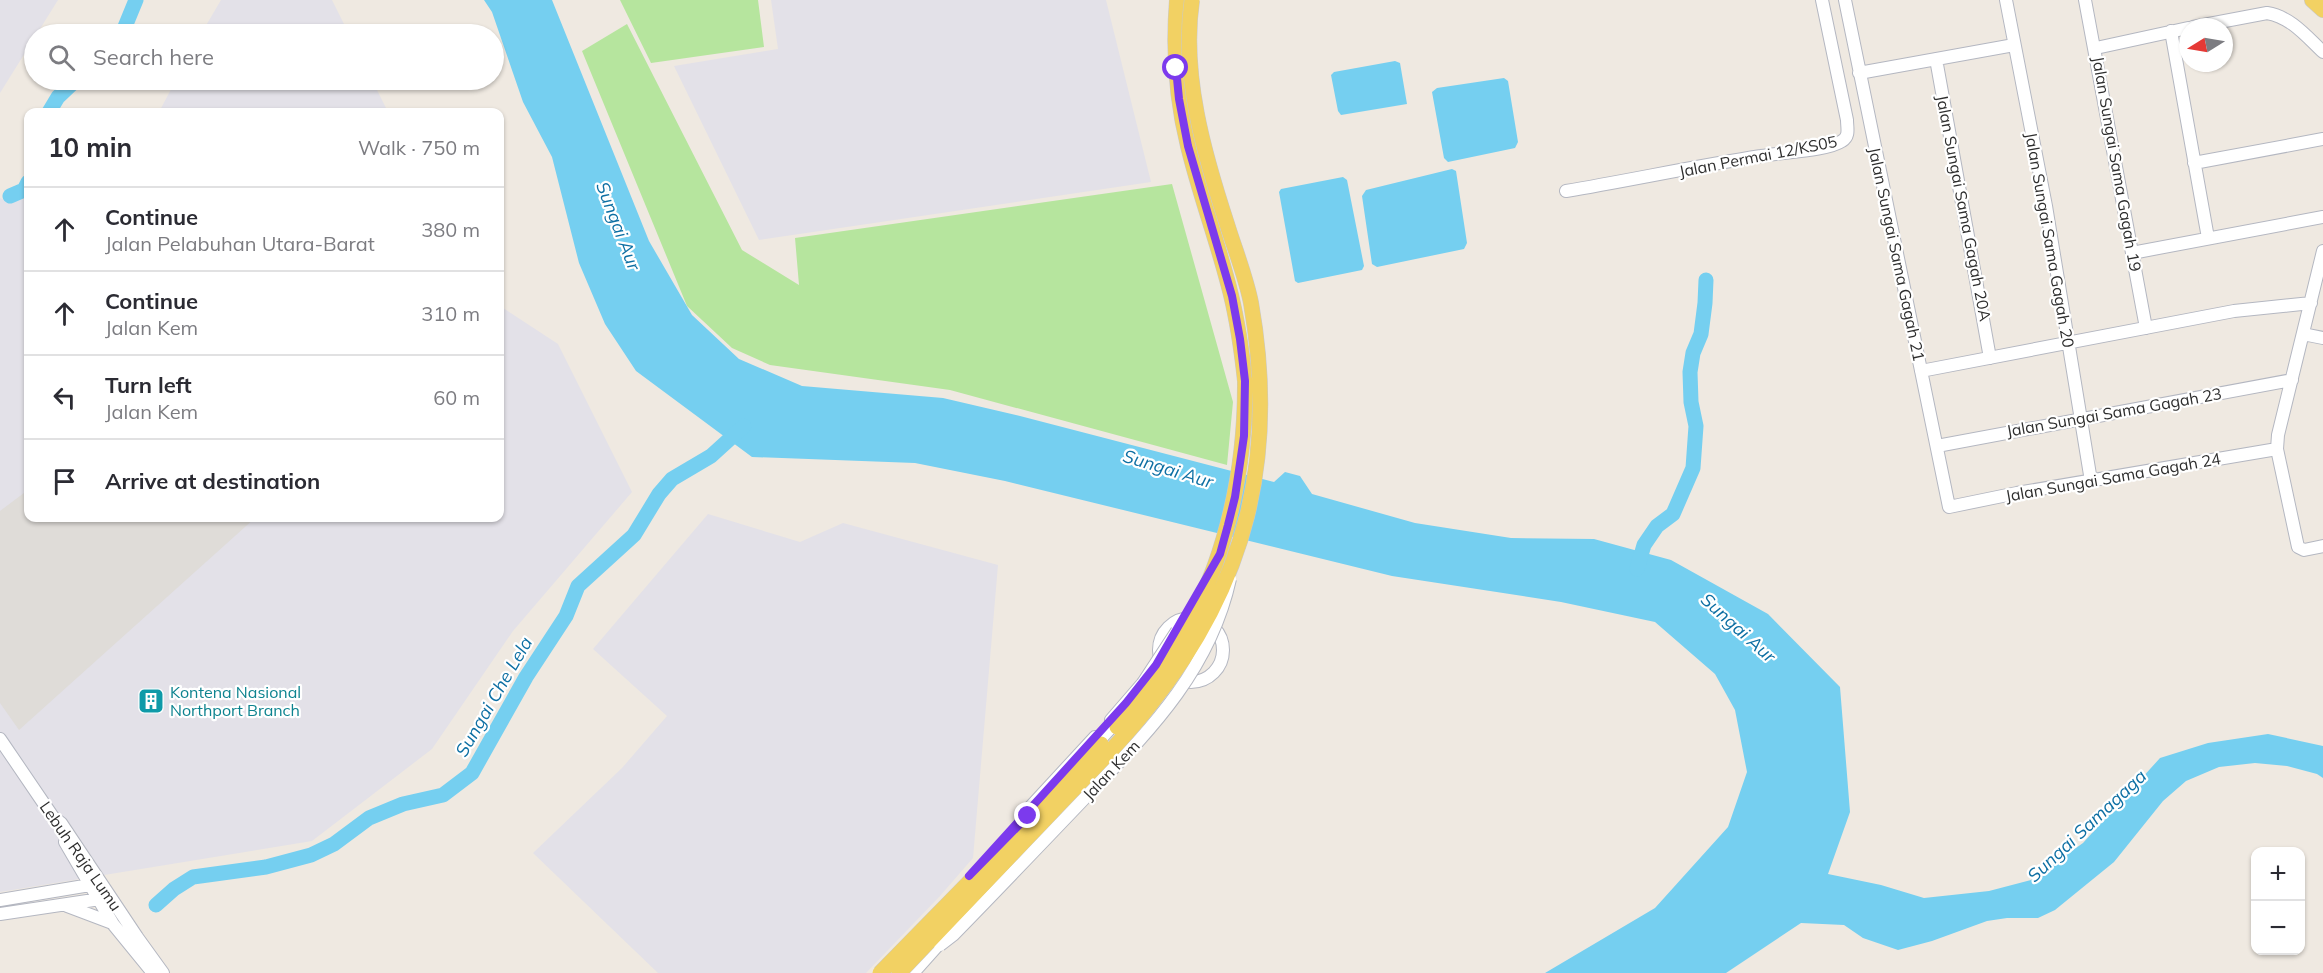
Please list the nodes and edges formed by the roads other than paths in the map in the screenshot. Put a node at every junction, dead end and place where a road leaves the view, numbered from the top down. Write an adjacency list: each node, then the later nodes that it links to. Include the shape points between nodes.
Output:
1 (1177, 0): 39 (main road, bridge, via 1176,68 1183,123 1232,296 1245,381 1244,436 1235,497)
2 (1192, 0): 40 (main road, bridge, via 1191,74 1195,108 1216,193 1251,302 1260,401 1252,499)
3 (1822, 0): 19 (street, Jalan Permai 12/KS05, via 1847,120 1845,139 1833,145)
4 (1846, 0): 16 (street, Jalan Sungai Sama Gagah 21)
5 (2006, 0): 12 (street, Jalan Sungai Sama Gagah 20)
6 (2085, 0): 13 (street, Jalan Sungai Sama Gagah 19)
7 (2312, 0): 8 (main road)
8 (2323, 10)
9 (2233, 19): 14 (street, via 2277,14)
10 (2179, 30): 11 (street)
11 (2171, 32): 13 (street); 18 (street)
12 (2014, 45): 15 (street); 29 (street, Jalan Sungai Sama Gagah 20)
13 (2096, 48): 23 (street, Jalan Sungai Sama Gagah 19)
14 (2323, 52)
15 (1936, 59): 16 (street); 30 (street, Jalan Sungai Sama Gagah 20A)
16 (1859, 73): 31 (street, Jalan Sungai Sama Gagah 21)
17 (2323, 139): 18 (street)
18 (2194, 163): 21 (street)
19 (1566, 191)
20 (2323, 217): 21 (street)
21 (2208, 238): 23 (street)
22 (2323, 251): 24 (street)
23 (2132, 253): 26 (street, Jalan Sungai Sama Gagah 19)
24 (2321, 266): 25 (street)
25 (2311, 303): 26 (street, via 2234,311); 27 (street)
26 (2146, 328): 29 (street)
27 (2303, 334): 28 (street); 32 (street)
28 (2323, 338)
29 (2068, 344): 30 (street); 33 (street, Jalan Sungai Sama Gagah 20)
30 (1990, 358): 31 (street)
31 (1921, 371): 34 (street, Jalan Sungai Sama Gagah 21)
32 (2292, 380): 33 (street, Jalan Sungai Sama Gagah 23); 35 (street)
33 (2080, 418): 34 (street, Jalan Sungai Sama Gagah 23); 36 (street, Jalan Sungai Sama Gagah 20)
34 (1936, 446): 37 (street, Jalan Sungai Sama Gagah 21)
35 (2277, 449): 36 (street, Jalan Sungai Sama Gagah 24); 38 (street, via 2297,545 2304,550)
36 (2091, 481): 37 (street, Jalan Sungai Sama Gagah 24)
37 (1949, 507)
38 (2323, 546)
39 (1220, 554): 44 (street, Jalan Kem, bridge, via 1171,642 1143,683); 55 (main road, bridge, via 1199,606 1152,686)
40 (1234, 563): 51 (street, Jalan Kem, bridge, via 1219,620 1170,705 1042,843); 56 (main road, bridge, via 1188,651 1149,707)
41 (1163, 665): 42 (street); 42 (street, via 1163,634 1189,618 1209,623 1224,648 1223,658 1214,673 1198,682); 44 (street, Jalan Kem, via 1113,726)
42 (1178, 680): 51 (street, Jalan Kem, via 1149,718 983,892)
43 (0, 739): 45 (street, Lebuh Raja Lumu)
44 (969, 876): 54 (street, Jalan Kem)
45 (97, 884): 46 (street, Lebuh Raja Lumu); 47 (street)
46 (105, 898): 48 (street); 50 (street); 53 (street, Lebuh Raja Lumu)
47 (0, 900)
48 (64, 905): 49 (street); 50 (street)
49 (0, 915)
50 (113, 924): 52 (street)
51 (940, 945): 57 (street, Jalan Kem)
52 (153, 973)
53 (163, 973)
54 (872, 973)
55 (880, 973)
56 (899, 973)
57 (913, 973)

